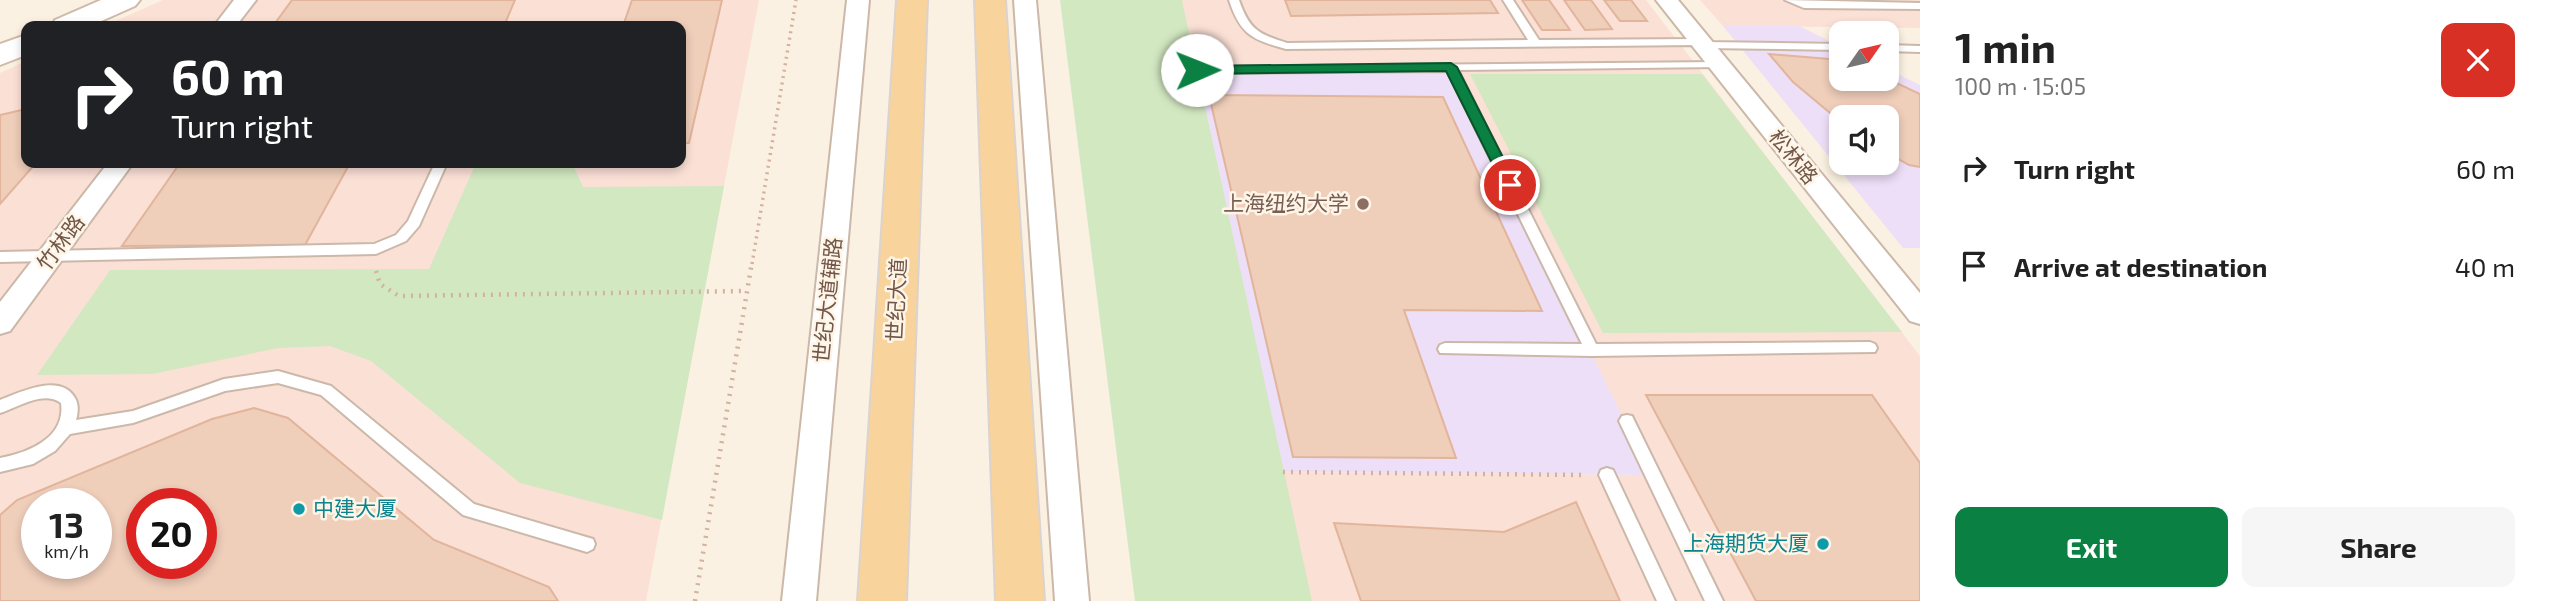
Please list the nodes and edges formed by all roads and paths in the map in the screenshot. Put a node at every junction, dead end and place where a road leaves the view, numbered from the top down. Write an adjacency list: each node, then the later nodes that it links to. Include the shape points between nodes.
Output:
1 (125, 0): 13 (street)
2 (245, 0): 14 (street)
3 (796, 0): 30 (path)
4 (859, 0): 44 (street, 世纪大道辅路)
5 (912, 0): 45 (main road, 世纪大道)
6 (990, 0): 46 (main road)
7 (1025, 0): 47 (street)
8 (1234, 0): 15 (lane, via 1242,25 1259,38 1286,46)
9 (1508, 0): 15 (lane)
10 (1667, 0): 16 (street, 松林路)
11 (1790, 0): 12 (lane, via 1804,5)
12 (1920, 6)
13 (77, 21)
14 (229, 21)
15 (1536, 43): 16 (lane)
16 (1702, 43): 18 (lane); 22 (street, 松林路)
17 (21, 46): 21 (street)
18 (1829, 47)
19 (1899, 48): 20 (lane)
20 (1920, 49)
21 (0, 56)
22 (1719, 65): 23 (lane); 31 (street, 松林路)
23 (1451, 67): 24 (lane); 35 (lane)
24 (1197, 70)
25 (117, 168): 28 (street, 竹林路)
26 (439, 168): 27 (lane, via 414,222 401,239)
27 (376, 249): 28 (lane); 30 (path, via 376,278 384,289 399,296)
28 (51, 256): 29 (lane); 32 (street, 竹林路)
29 (0, 257)
30 (745, 291): 43 (path)
31 (1920, 313)
32 (0, 323)
33 (1870, 348): 35 (lane)
34 (1445, 349): 35 (lane)
35 (1592, 350)
36 (0, 407): 38 (lane, via 31,394 59,393 72,405)
37 (1626, 421): 49 (lane)
38 (67, 428): 39 (lane, via 41,452); 42 (lane, via 133,417 224,385 278,377 326,390 469,509)
39 (0, 465)
40 (1283, 472): 41 (path)
41 (1607, 475): 48 (lane)
42 (587, 544)
43 (695, 601)
44 (799, 601)
45 (882, 601)
46 (1020, 601)
47 (1072, 601)
48 (1665, 601)
49 (1714, 601)

